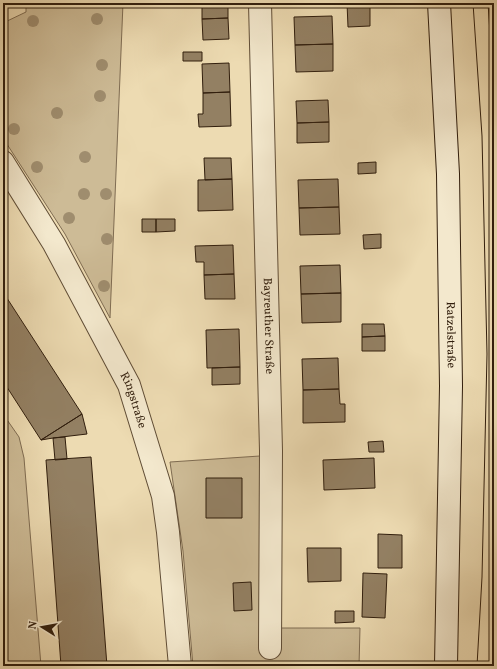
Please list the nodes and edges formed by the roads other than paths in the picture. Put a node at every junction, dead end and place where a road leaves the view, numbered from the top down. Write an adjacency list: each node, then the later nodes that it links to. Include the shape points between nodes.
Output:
1 (260, 3): 4 (street, Bayreuther Straße, via 271,451)
2 (439, 3): 6 (street, Ratzelstraße, via 448,174 451,386)
3 (3, 162): 5 (street, Ringstraße, via 54,244 129,385 163,496)
4 (270, 648)
5 (180, 666)
6 (446, 666)

